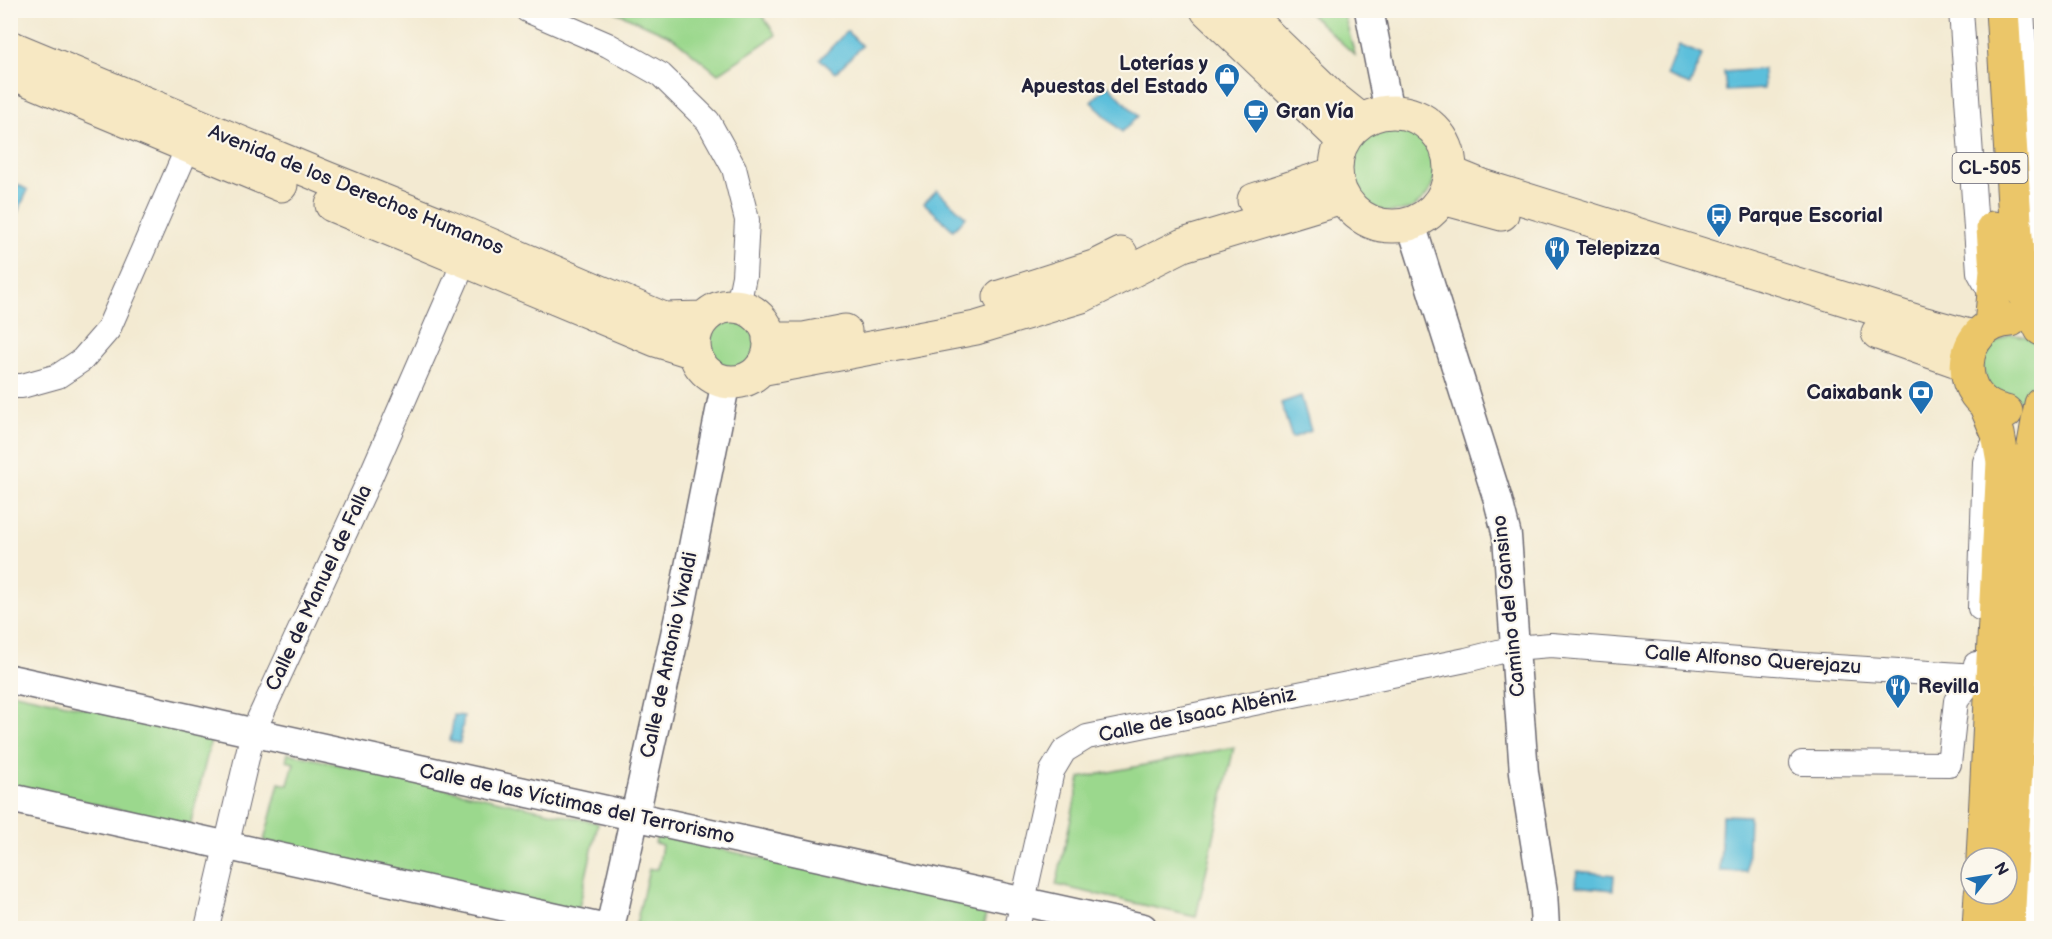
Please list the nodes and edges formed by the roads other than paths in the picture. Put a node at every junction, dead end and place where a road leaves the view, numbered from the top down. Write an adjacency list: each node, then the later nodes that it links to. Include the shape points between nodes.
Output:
1 (527, 10): 18 (street, via 608,45 661,75 708,121 734,168 747,220)
2 (1207, 10): 11 (main road)
3 (1242, 10): 11 (main road)
4 (1369, 10): 11 (street)
5 (1961, 10): 21 (street)
6 (1981, 10): 21 (main road, CL-505, via 1996,271)
7 (2002, 10): 17 (main road, CL-505, via 2018,269)
8 (2022, 10): 17 (street, via 2037,268)
9 (10, 47): 19 (main road, Avenida de los Derechos Humanos, via 664,319)
10 (10, 72): 12 (main road, Avenida de los Derechos Humanos)
11 (1365, 124): 13 (main road, via 1337,156); 14 (main road, via 1405,113 1420,119 1443,141 1448,156)
12 (188, 147): 16 (main road, Avenida de los Derechos Humanos); 26 (street, via 108,330 82,360 58,376)
13 (1339, 185): 15 (main road, via 1350,208 1372,223); 22 (main road, via 1286,191 1177,224 1097,266 971,307 804,339); 24 (main road, via 1183,245 1082,296 976,328)
14 (1446, 185): 15 (main road, via 1429,214); 21 (main road, via 1485,209 1919,346)
15 (1410, 224): 29 (street, Camino del Gansino, via 1507,536)
16 (465, 260): 23 (main road, Avenida de los Derechos Humanos, via 656,340); 33 (street, Calle de Manuel de Falla)
17 (2026, 298): 20 (main road)
18 (738, 306): 19 (main road, via 720,308); 22 (main road, via 759,317)
19 (704, 318): 23 (main road, via 697,328)
20 (2041, 329): 21 (main road, via 2017,320)
21 (1982, 331): 28 (main road, CL-505, via 1967,376)
22 (769, 339): 24 (main road, via 766,360)
23 (694, 352): 25 (main road, via 705,371)
24 (760, 369): 25 (main road, via 750,378)
25 (726, 381): 36 (street, Calle de Antonio Vivaldi)
26 (10, 386)
27 (2040, 415): 28 (main road, via 1999,411); 47 (main road, via 2031,462)
28 (1992, 419): 30 (main road, CL-505, via 2003,462)
29 (1514, 648): 30 (street, Calle Alfonso Querejazu, via 1551,645); 40 (street, Calle de Isaac Albéniz, via 1087,737 1064,751 1052,771); 45 (street, Camino del Gansino, via 1524,773)
30 (1983, 676): 34 (street, via 1956,701 1949,764); 38 (main road, CL-505)
31 (10, 679): 33 (street, Calle de las Víctimas del Terrorismo)
32 (2042, 680): 48 (street)
33 (253, 732): 36 (street, Calle de las Víctimas del Terrorismo); 37 (street, Calle de Manuel de Falla)
34 (1802, 763)
35 (10, 798): 37 (street)
36 (634, 816): 40 (street, Calle de las Víctimas del Terrorismo); 43 (street, Calle de Antonio Vivaldi)
37 (226, 845): 41 (street, Calle de Manuel de Falla); 42 (street)
38 (1983, 846)
39 (1980, 906): 46 (main road)
40 (1020, 915): 44 (street, Calle de las Víctimas del Terrorismo)
41 (207, 928)
42 (602, 928)
43 (610, 928)
44 (1143, 928)
45 (1545, 928)
46 (1979, 928)
47 (2008, 928)
48 (2027, 928)

